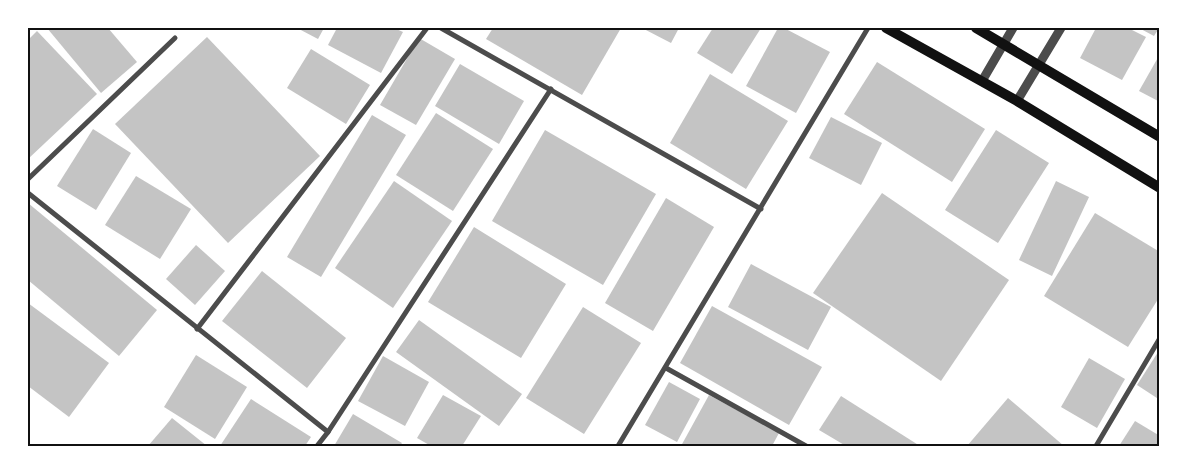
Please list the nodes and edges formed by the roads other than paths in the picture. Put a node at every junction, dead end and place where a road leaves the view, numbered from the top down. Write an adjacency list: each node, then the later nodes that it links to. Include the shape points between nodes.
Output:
1 (427, 28): 19 (street)
2 (441, 28): 12 (street)
3 (868, 28): 18 (street)
4 (886, 28): 11 (main road)
5 (976, 28): 9 (main road)
6 (1013, 28): 9 (street)
7 (1061, 28): 10 (street)
8 (175, 38): 15 (street)
9 (1003, 43): 10 (main road); 11 (street)
10 (1039, 64): 13 (street); 14 (main road)
11 (982, 81): 13 (main road)
12 (551, 89): 18 (street); 22 (street)
13 (1017, 100): 16 (main road)
14 (1160, 137)
15 (28, 179)
16 (1160, 188)
17 (28, 193): 19 (street)
18 (761, 209): 21 (street)
19 (197, 329): 22 (street)
20 (1160, 338): 26 (street)
21 (666, 368): 24 (street); 25 (street)
22 (328, 432): 23 (street)
23 (317, 446)
24 (618, 446)
25 (806, 446)
26 (1096, 446)

